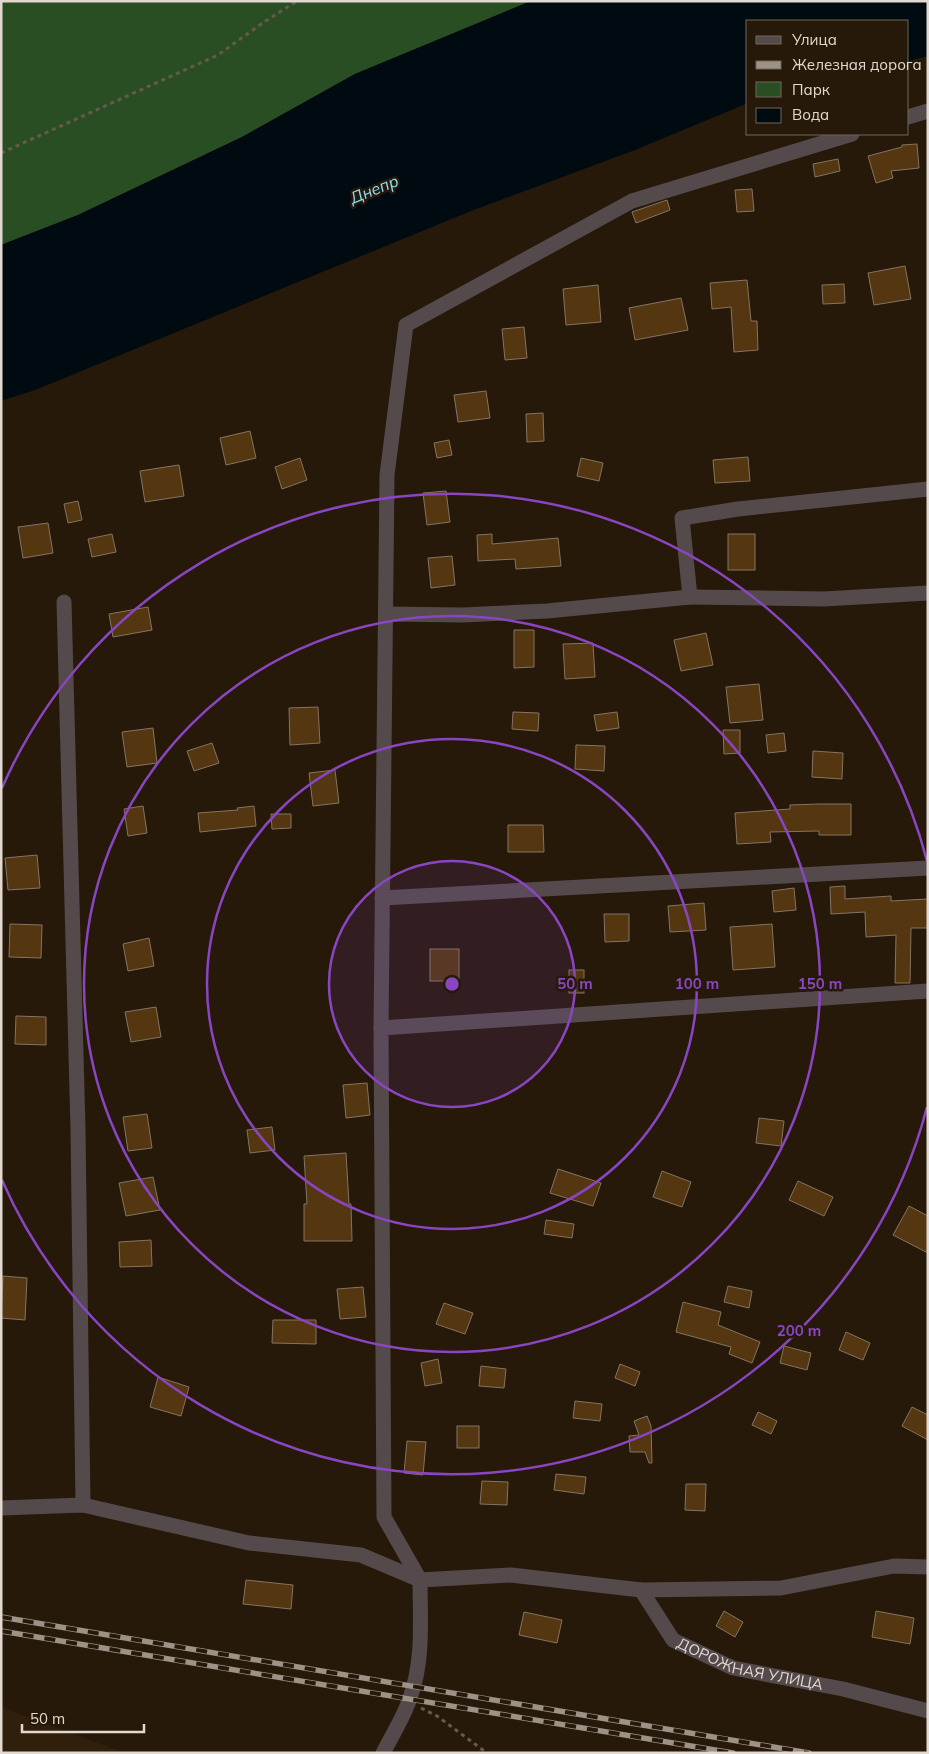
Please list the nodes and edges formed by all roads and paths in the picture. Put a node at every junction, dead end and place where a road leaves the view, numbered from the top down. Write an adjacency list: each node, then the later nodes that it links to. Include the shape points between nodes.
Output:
1 (297, 1): 5 (path, via 218,54)
2 (928, 110): 3 (street)
3 (909, 117)
4 (849, 135): 10 (street, via 632,201 406,325 387,475)
5 (1, 153)
6 (928, 489): 8 (street, via 682,518)
7 (928, 593): 8 (street, via 824,599)
8 (690, 597): 10 (street, via 547,611)
9 (64, 602): 15 (street, via 78,1129)
10 (386, 614): 12 (street)
11 (928, 868): 12 (street)
12 (382, 898): 14 (street)
13 (928, 992): 14 (street)
14 (381, 1028): 18 (street, via 384,1517)
15 (83, 1505): 16 (street); 18 (street, via 249,1543 361,1554)
16 (1, 1508)
17 (928, 1567): 19 (street, via 894,1566 781,1588)
18 (420, 1580): 19 (street, via 511,1575); 20 (street, via 419,1658)
19 (641, 1590): 21 (street, ДОРОЖНАЯ УЛИЦА, via 673,1640 734,1668)
20 (409, 1702): 22 (street); 23 (path, via 437,1716)
21 (928, 1711)
22 (383, 1753)
23 (487, 1753)

